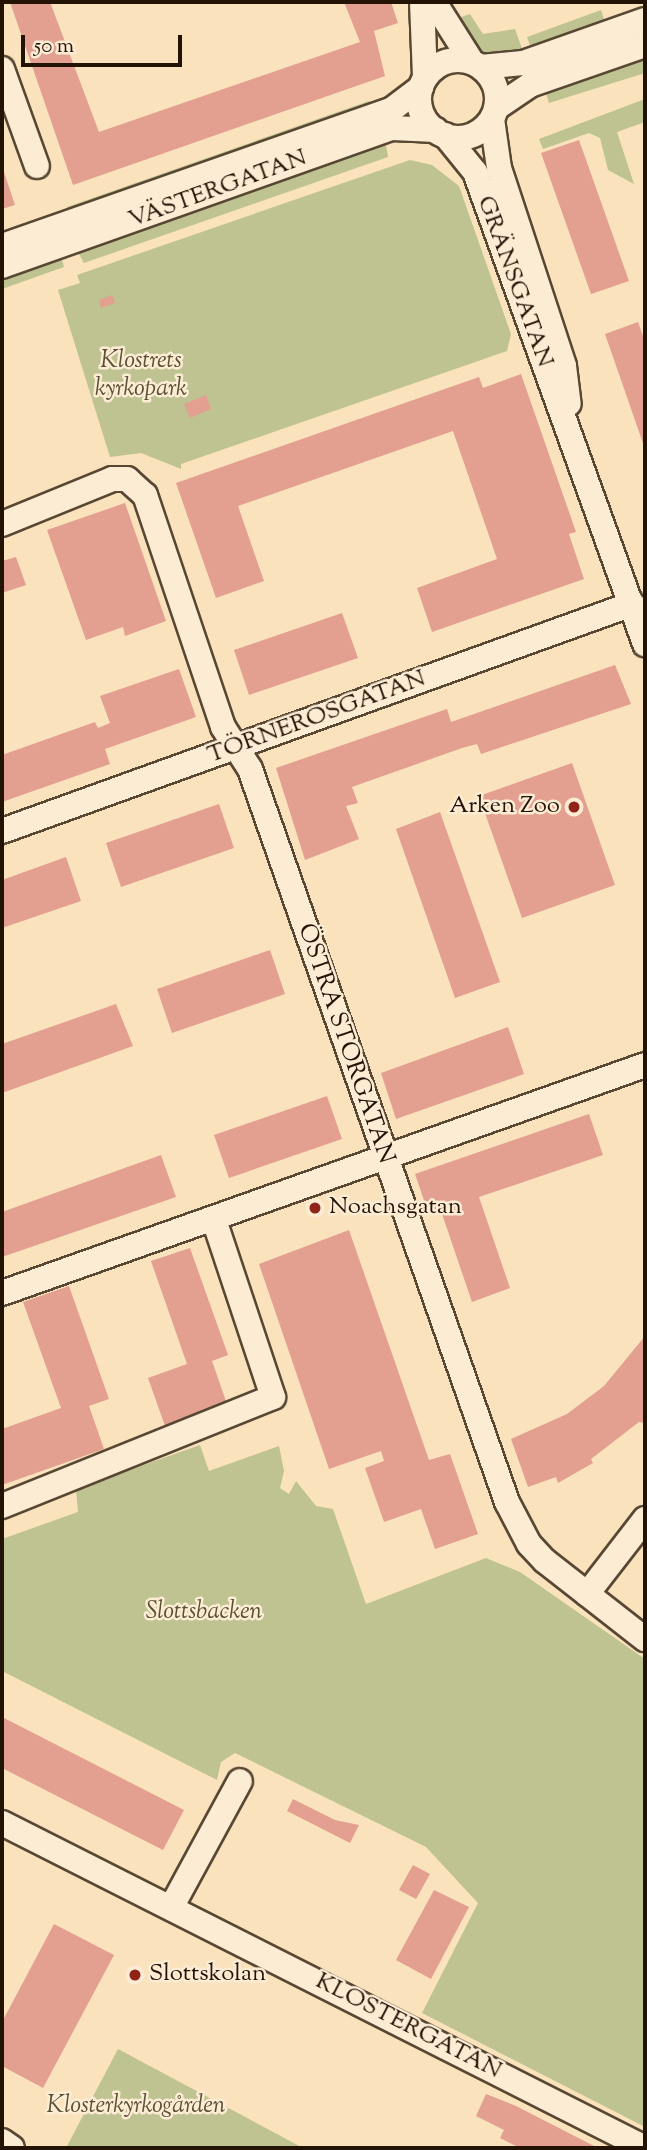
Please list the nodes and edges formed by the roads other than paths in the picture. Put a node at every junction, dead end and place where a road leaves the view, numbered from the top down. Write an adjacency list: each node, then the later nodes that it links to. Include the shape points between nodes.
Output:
1 (422, 2): 7 (street)
2 (434, 2): 5 (street)
3 (645, 20): 5 (street, via 523,63)
4 (645, 45): 8 (street, via 530,85)
5 (477, 64): 7 (street, via 442,63); 8 (street, via 495,86)
6 (2, 69): 10 (street)
7 (423, 83): 9 (street, via 422,111); 11 (street, VÄSTERGATAN, via 391,110)
8 (494, 113): 9 (street, via 467,136); 13 (street, GRÄNSGATAN, via 499,168 564,366)
9 (440, 133): 12 (street, VÄSTERGATAN, via 392,128); 13 (street, GRÄNSGATAN, via 475,172 544,368)
10 (37, 166)
11 (2, 246)
12 (2, 266)
13 (574, 435): 15 (street, GRÄNSGATAN)
14 (2, 524): 17 (street, ÖSTRA STORGATAN, via 102,482 136,484 145,495 223,727)
15 (632, 604): 16 (street, GRÄNSGATAN); 17 (street, TÖRNEROSGATAN)
16 (645, 644)
17 (237, 747): 18 (street, TÖRNEROSGATAN); 20 (street, ÖSTRA STORGATAN, via 250,769)
18 (2, 831)
19 (645, 1065): 20 (street)
20 (384, 1158): 21 (street); 25 (street, ÖSTRA STORGATAN, via 519,1527 545,1561)
21 (214, 1220): 22 (street); 23 (street, via 273,1397)
22 (2, 1293)
23 (2, 1506)
24 (645, 1519): 25 (street)
25 (587, 1594): 26 (street, ÖSTRA STORGATAN)
26 (645, 1639)
27 (240, 1781): 29 (street)
28 (2, 1823): 29 (street, KLOSTERGATAN)
29 (172, 1906): 32 (street, KLOSTERGATAN)
30 (2, 2141): 31 (street)
31 (12, 2148)
32 (645, 2148)

